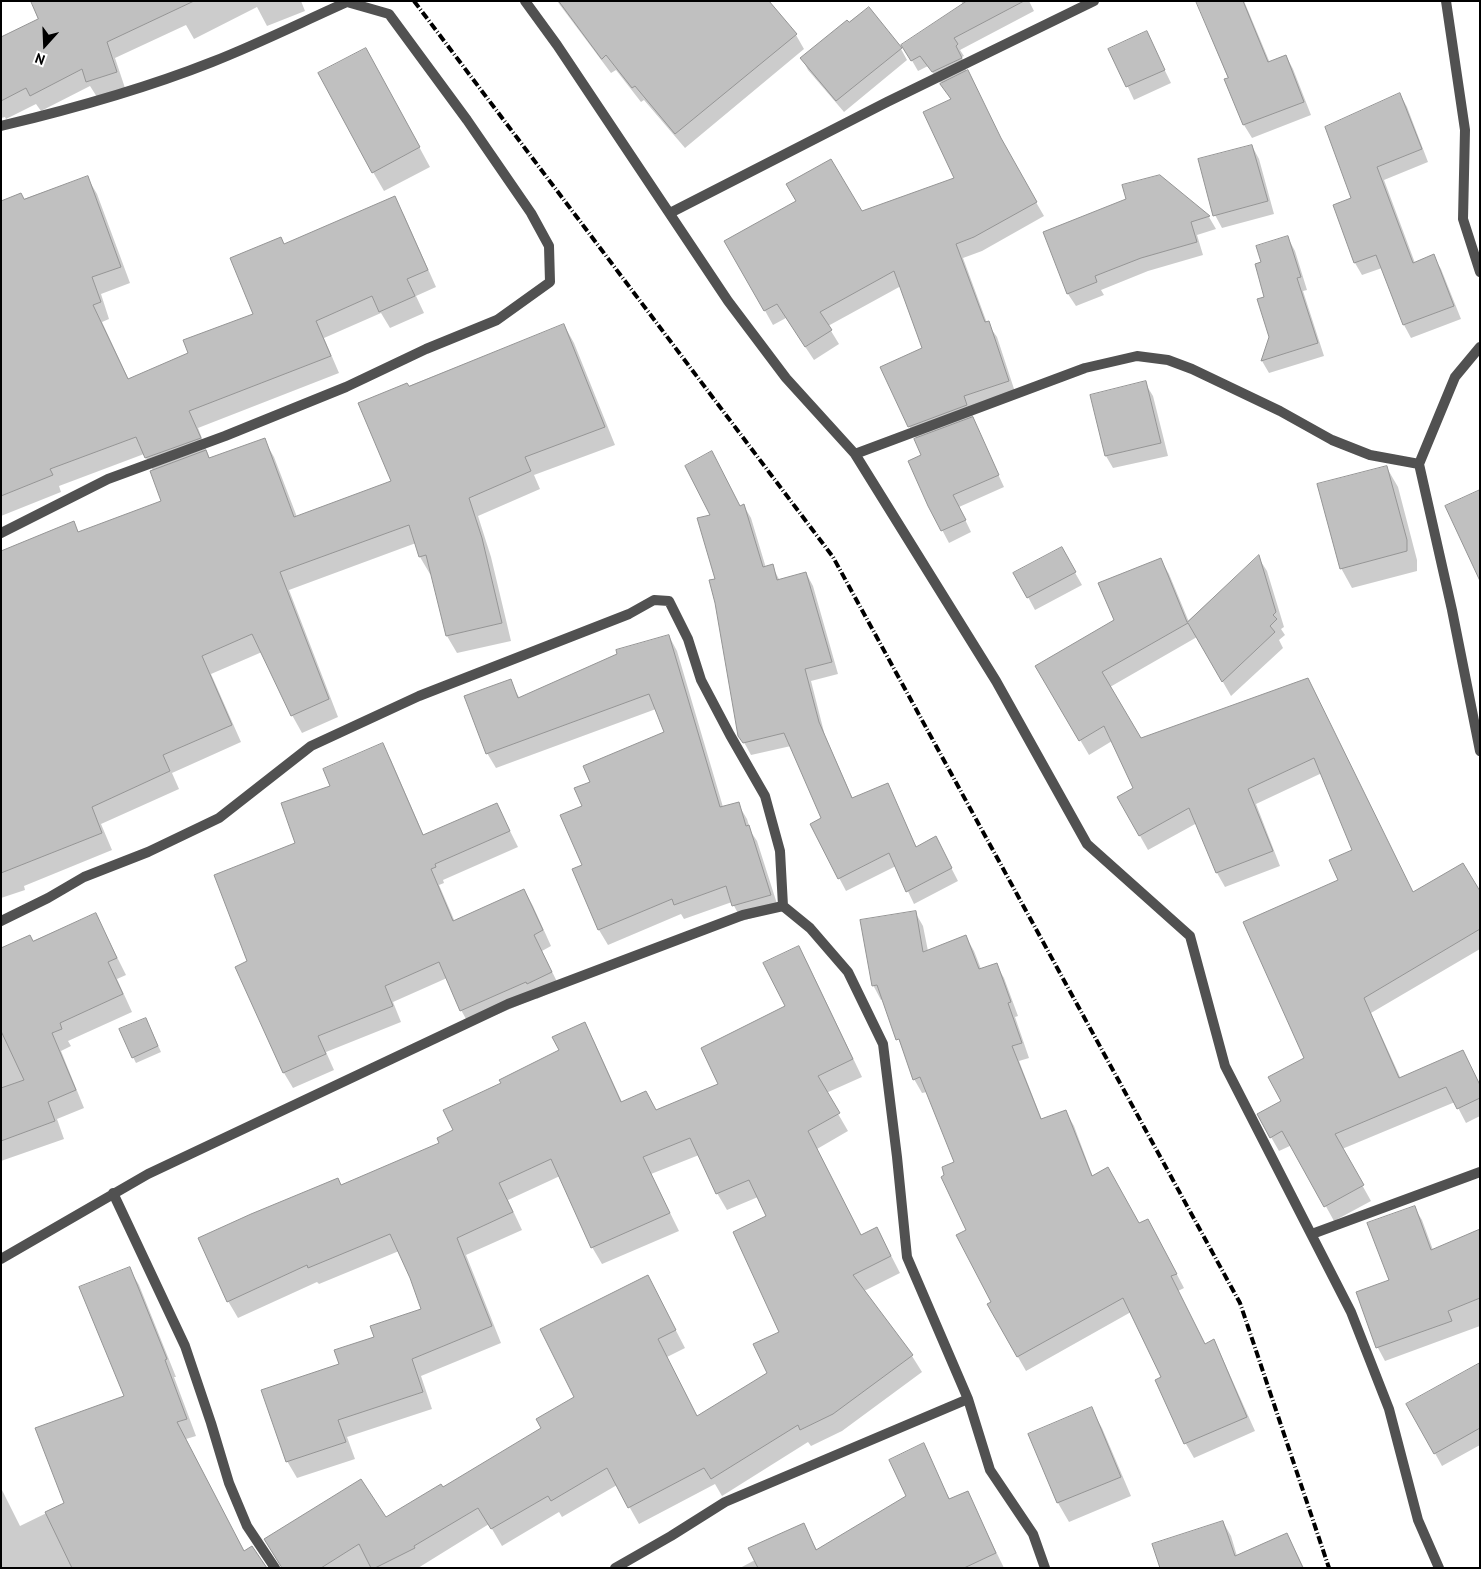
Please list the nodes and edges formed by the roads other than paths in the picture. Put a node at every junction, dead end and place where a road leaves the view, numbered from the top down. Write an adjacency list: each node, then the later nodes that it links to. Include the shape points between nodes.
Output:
1 (525, 1): 5 (street)
2 (1094, 1): 5 (street)
3 (1446, 1): 6 (street, via 1465,130 1463,220)
4 (1, 126): 10 (street, via 144,87 284,32 347,2 389,14 467,120 549,246 550,282 496,320 346,387 108,479)
5 (670, 213): 8 (street, via 728,301 786,378)
6 (1480, 272)
7 (1480, 347): 9 (street, via 1455,377)
8 (855, 454): 9 (street, via 1084,368 1137,356 1168,360 1192,369 1332,440 1370,454); 16 (street, via 996,681 1087,844 1190,936 1225,1066)
9 (1419, 464): 11 (street)
10 (1, 533)
11 (1480, 749)
12 (783, 906): 13 (street, via 780,851 765,796 701,680 688,639 669,601 654,600 629,614 419,696 311,746 219,818 148,852 84,877); 15 (street, via 743,915 508,1004); 18 (street, via 810,928 848,972 883,1044 907,1257)
13 (1, 921)
14 (1480, 1172): 16 (street)
15 (114, 1193): 17 (street); 19 (street, via 185,1346 228,1483 247,1526)
16 (1312, 1234): 22 (street, via 1351,1312 1389,1409 1418,1520)
17 (1, 1259)
18 (968, 1398): 20 (street, via 725,1502); 21 (street, via 990,1470 1034,1534)
19 (275, 1568)
20 (615, 1568)
21 (1045, 1568)
22 (1438, 1568)

